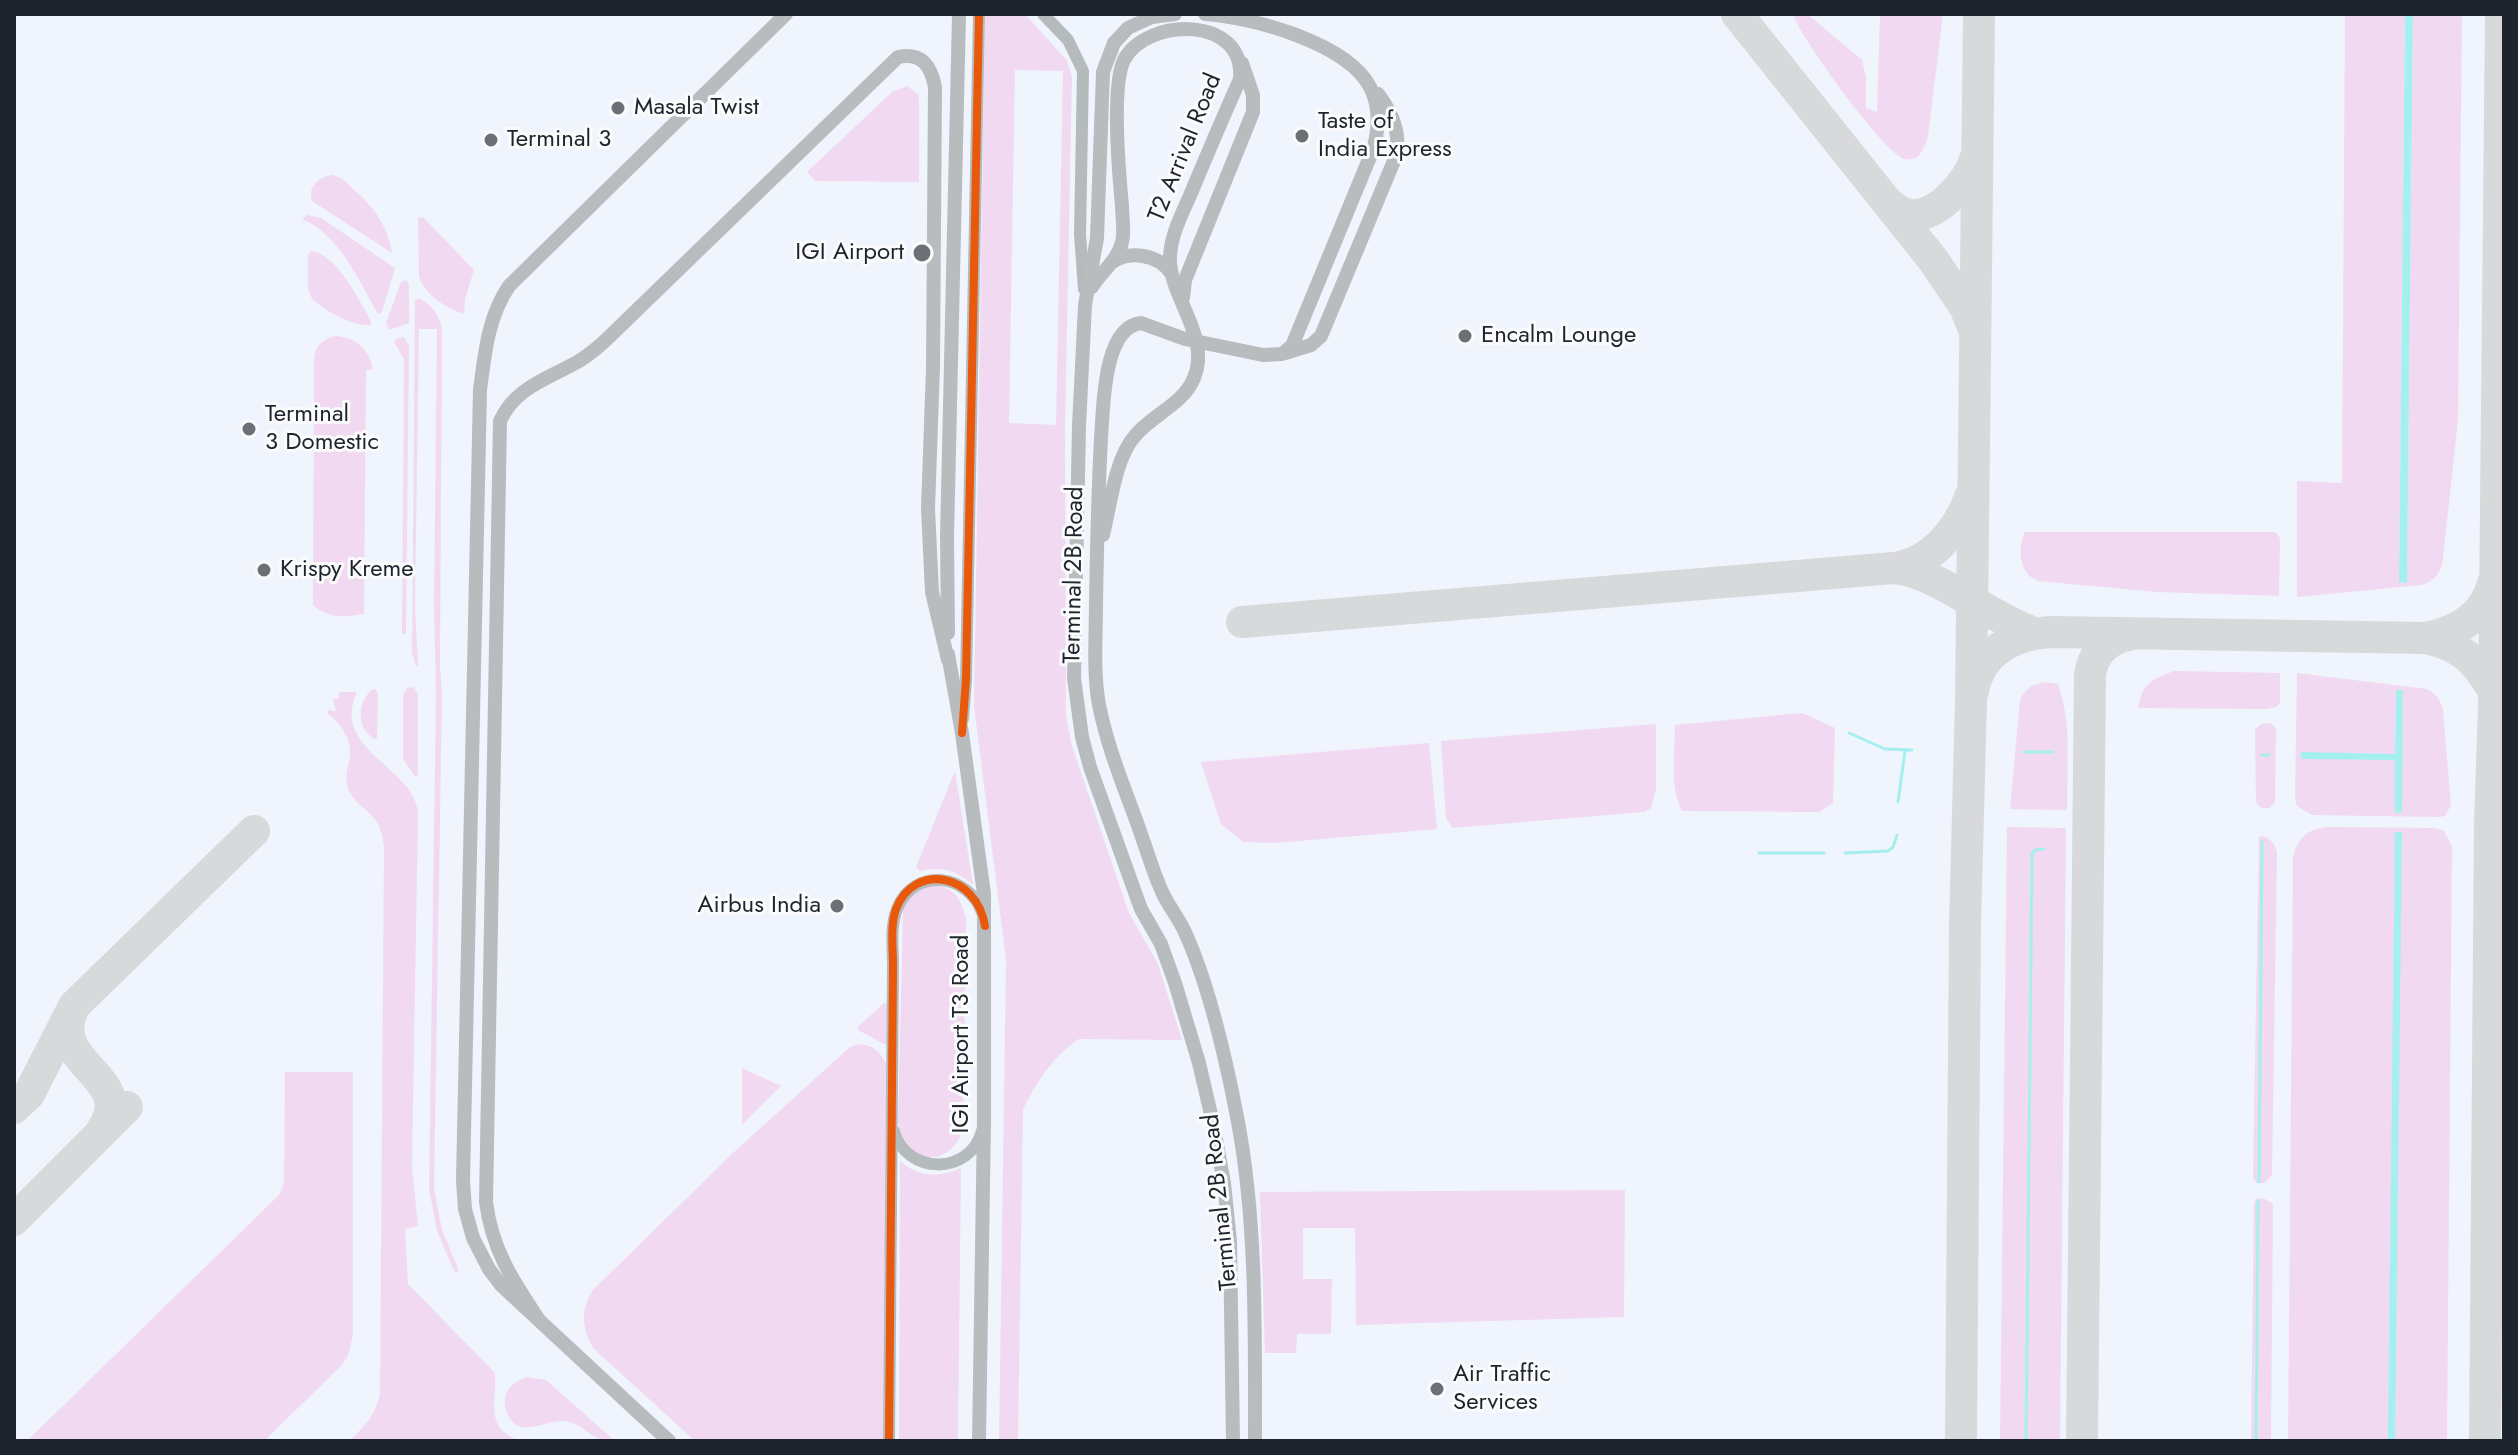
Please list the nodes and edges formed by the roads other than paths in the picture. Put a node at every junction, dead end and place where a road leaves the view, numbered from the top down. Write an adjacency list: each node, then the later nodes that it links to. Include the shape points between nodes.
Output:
1 (786, 14): 22 (main road, via 518,276 490,325 480,390 463,1180 469,1225 489,1269)
2 (959, 14): 15 (main road, IGI Airport T3 Road)
3 (979, 14): 16 (street)
4 (1043, 14): 11 (street, via 1068,40 1083,71 1080,234)
5 (1175, 14): 11 (main road, Terminal 2B Road, via 1128,28 1105,62 1097,238)
6 (1205, 14): 8 (main road, via 1295,34)
7 (1235, 49): 9 (main road, T2 Arrival Road, via 1219,35 1166,31 1127,54 1118,81 1123,234); 10 (main road, T2 Arrival Road, via 1240,79 1173,238); 12 (main road, via 1251,85 1253,112 1185,280)
8 (1365, 79): 13 (main road, via 1377,104 1374,147 1292,346); 13 (main road, via 1394,120 1396,156 1321,336)
9 (1111, 263): 10 (main road, via 1139,256 1159,261); 11 (main road, T2 Arrival Road)
10 (1172, 275): 12 (main road, T2 Arrival Road)
11 (1085, 305): 19 (main road, Terminal 2B Road, via 1078,441 1077,710 1095,782 1141,909)
12 (1185, 305): 14 (main road, T2 Arrival Road, via 1196,351 1195,376 1180,398 1127,446)
13 (1282, 354): 14 (main road, Terminal 2B Road, via 1207,345 1141,323 1126,330 1106,374)
14 (1097, 563): 18 (main road, Terminal 2B Road, via 1096,677 1105,729 1163,894)
15 (948, 660): 16 (main road, IGI Airport T3 Road); 22 (main road, via 932,592 928,508 935,87 925,62 904,55 875,77 609,337 521,393 500,421 486,1202 502,1261)
16 (962, 733): 17 (main road, IGI Airport T3 Road)
17 (985, 926): 20 (street, via 976,898 966,888 939,879 912,888 895,911); 21 (main road, IGI Airport T3 Road)
18 (1196, 963): 19 (main road, via 1177,969); 27 (main road, Terminal 2B Road, via 1226,1068 1246,1184)
19 (1175, 983): 26 (main road, Terminal 2B Road, via 1199,1063 1224,1183)
20 (892, 1120): 21 (street, via 903,1149 915,1160 946,1165 973,1150); 24 (street)
21 (984, 1120): 25 (main road, IGI Airport T3 Road)
22 (539, 1320): 23 (main road)
23 (669, 1441)
24 (889, 1441)
25 (979, 1441)
26 (1233, 1441)
27 (1255, 1441)

